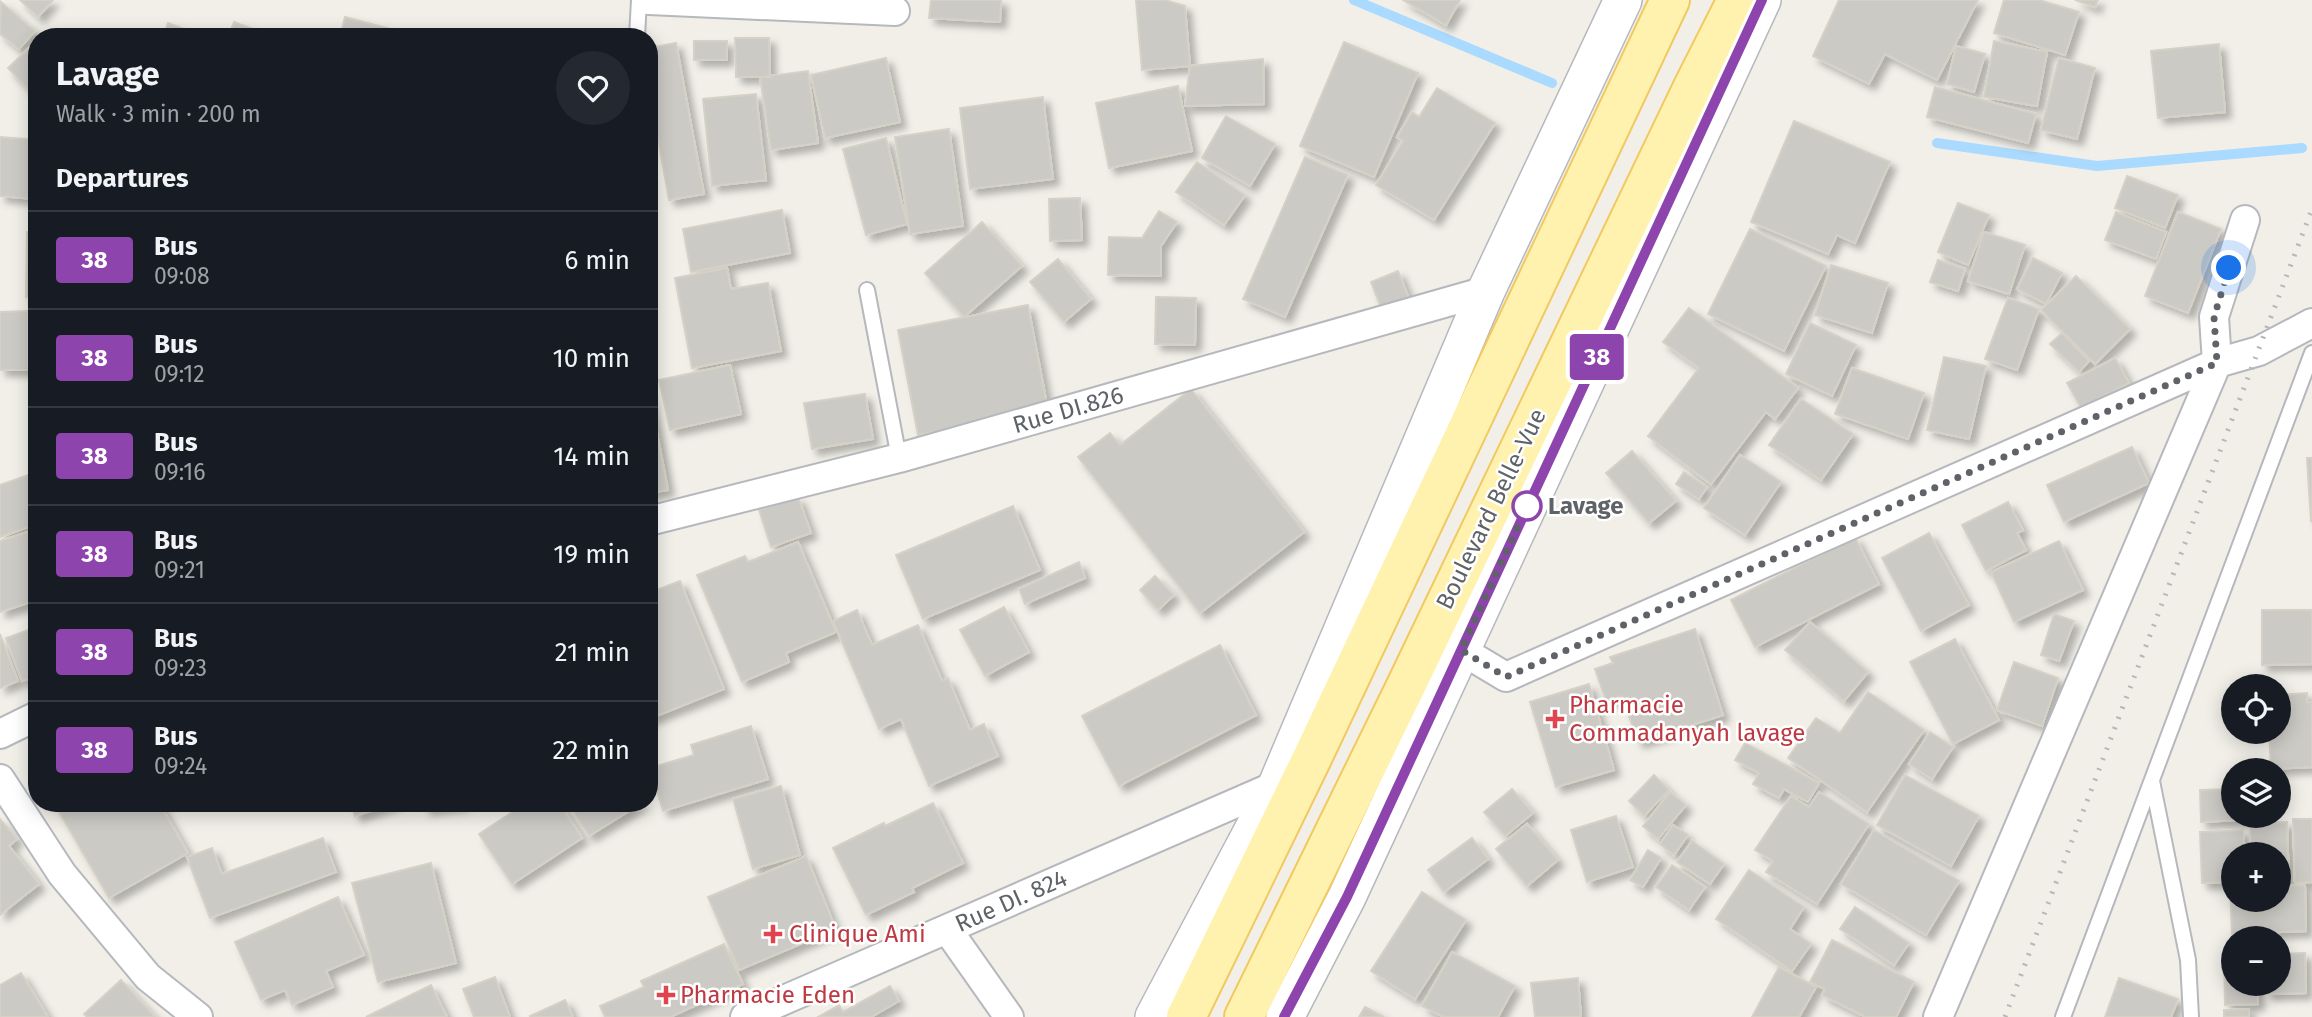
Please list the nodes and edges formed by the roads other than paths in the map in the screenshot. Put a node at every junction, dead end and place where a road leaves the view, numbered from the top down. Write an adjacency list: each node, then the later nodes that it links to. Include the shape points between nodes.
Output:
1 (639, 0): 8 (lane)
2 (649, 0): 7 (street)
3 (1623, 0): 11 (street)
4 (1670, 0): 28 (main road)
5 (1737, 0): 29 (main road, Boulevard Belle-Vue)
6 (1762, 0): 17 (street, Boulevard Belle-Vue)
7 (895, 11)
8 (637, 28)
9 (2245, 220): 14 (street, via 2214,317)
10 (867, 290): 15 (lane)
11 (1486, 291): 15 (street, Rue DI.826); 22 (street)
12 (2312, 323): 14 (street, via 2259,351)
13 (2312, 353): 21 (lane)
14 (2217, 363): 17 (street, via 1506,677); 31 (street)
15 (899, 458): 16 (street, Rue DI.826)
16 (658, 519)
17 (1461, 650): 30 (street, Boulevard Belle-Vue, via 1347,897)
18 (28, 720): 19 (street)
19 (0, 734)
20 (0, 779): 24 (street, via 62,874 148,977)
21 (2152, 780): 32 (lane); 33 (lane, via 2188,960)
22 (1277, 785): 23 (street, Rue DI. 824); 27 (street)
23 (947, 929): 25 (street, Rue DI. 824); 26 (street)
24 (198, 1017)
25 (745, 1017)
26 (1009, 1017)
27 (1154, 1017)
28 (1186, 1017)
29 (1244, 1017)
30 (1284, 1017)
31 (1938, 1017)
32 (2063, 1017)
33 (2192, 1017)

